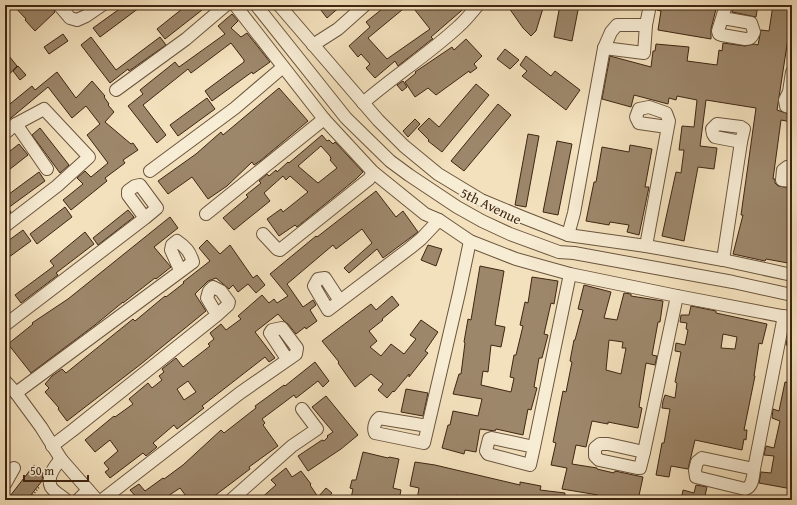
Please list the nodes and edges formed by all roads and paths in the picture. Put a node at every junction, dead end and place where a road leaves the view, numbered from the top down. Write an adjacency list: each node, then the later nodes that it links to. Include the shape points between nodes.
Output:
1 (59, 5): 2 (street, via 70,18 77,20)
2 (102, 5)
3 (226, 5): 17 (street, via 186,39)
4 (235, 5): 15 (street)
5 (256, 5): 44 (street, 5th Avenue, via 346,118 390,161 457,207 510,234 559,252 733,282)
6 (279, 5): 13 (street)
7 (365, 5): 13 (street, via 338,29)
8 (478, 5): 19 (street, via 431,50)
9 (650, 5): 12 (street)
10 (726, 5): 11 (street)
11 (723, 18)
12 (646, 25): 14 (street, via 617,25 610,32); 14 (street, via 644,53)
13 (313, 45): 19 (street)
14 (604, 48): 36 (street)
15 (283, 67): 21 (street); 28 (street, via 235,108)
16 (792, 72): 18 (street)
17 (116, 90)
18 (790, 92): 20 (street, via 785,100 786,106)
19 (363, 103): 36 (street, via 404,146 438,174 481,200)
20 (792, 108)
21 (324, 119): 29 (street); 31 (street)
22 (16, 124): 24 (street); 27 (street); 34 (street, via 44,109 89,157 57,186)
23 (668, 127): 38 (street)
24 (5, 133)
25 (741, 142): 39 (street)
26 (792, 168): 30 (street, via 787,167 783,170 782,180)
27 (47, 169)
28 (150, 171)
29 (373, 172): 33 (street, via 425,214); 35 (street, via 369,179 280,250)
30 (792, 181)
31 (206, 214)
32 (144, 218): 48 (street)
33 (439, 220): 37 (street); 45 (street, via 421,239)
34 (5, 226)
35 (263, 234)
36 (568, 235): 38 (street)
37 (470, 241): 41 (street, via 516,259); 53 (street)
38 (646, 246): 39 (street)
39 (723, 260): 42 (street)
40 (180, 270): 51 (street)
41 (570, 274): 43 (street); 55 (street)
42 (792, 275)
43 (677, 296): 47 (street); 56 (street)
44 (792, 296): 47 (street)
45 (340, 301)
46 (217, 315): 54 (street)
47 (784, 316): 59 (street)
48 (5, 325)
49 (288, 359): 65 (street)
50 (5, 381): 51 (street)
51 (16, 393): 54 (street)
52 (302, 409): 66 (street, via 317,429 292,446)
53 (428, 426)
54 (52, 446): 57 (street)
55 (534, 447)
56 (644, 452)
57 (61, 459): 61 (street); 62 (street, via 51,473 50,480 52,487)
58 (14, 468): 60 (street)
59 (754, 469)
60 (5, 484)
61 (88, 490): 63 (street); 64 (street)
62 (66, 500)
63 (78, 500)
64 (97, 500)
65 (102, 500)
66 (231, 500)

